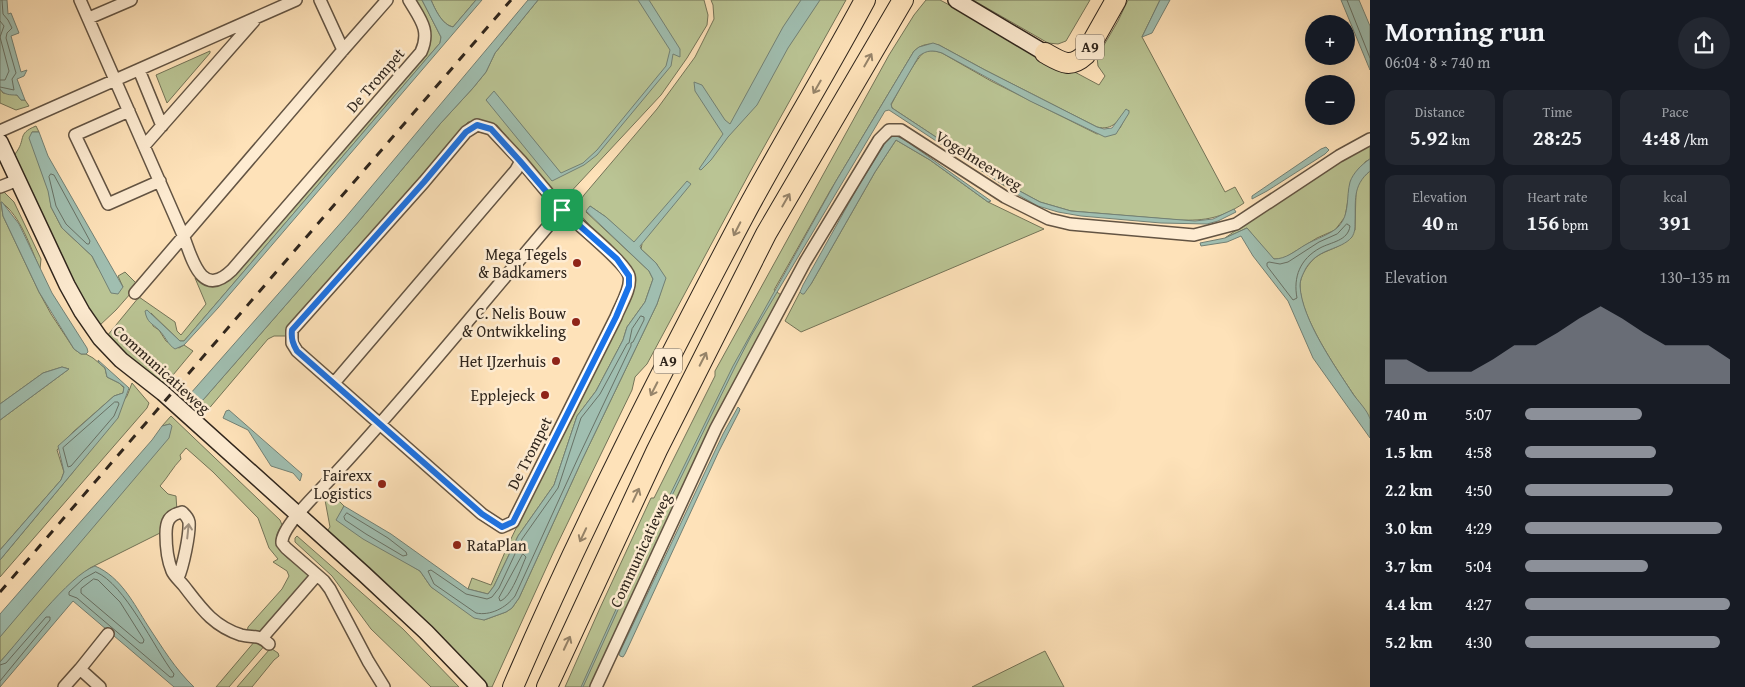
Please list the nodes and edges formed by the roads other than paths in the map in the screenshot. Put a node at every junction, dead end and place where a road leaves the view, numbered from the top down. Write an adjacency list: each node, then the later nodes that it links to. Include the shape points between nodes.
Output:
1 (80, 0): 14 (street, De Trompet)
2 (131, 0): 14 (street)
3 (296, 0): 13 (street)
4 (320, 0): 16 (street)
5 (387, 0): 16 (street)
6 (409, 0): 31 (street, De Trompet, via 426,34 421,52 232,270 213,281 204,278 196,269)
7 (865, 0): 15 (highway, A9)
8 (870, 0): 15 (highway, A9)
9 (903, 0): 46 (highway, A9, one-way to 9, via 657,450 766,234)
10 (956, 0): 17 (street)
11 (1102, 0): 17 (highway, A9, via 1074,47)
12 (1116, 0): 17 (highway, A9, via 1079,61 1068,64)
13 (257, 17): 18 (street); 21 (street)
14 (89, 18): 19 (street, De Trompet)
15 (841, 45): 45 (highway, A9, one-way to 45, via 744,215 628,440)
16 (342, 50): 31 (street)
17 (1045, 54)
18 (138, 70): 19 (street); 21 (street)
19 (115, 80): 20 (street, De Trompet); 22 (street)
20 (128, 110): 25 (street, De Trompet); 28 (street, via 75,135 108,204)
21 (162, 126): 25 (street)
22 (0, 131)
23 (1370, 139): 35 (street, Vogelmeerweg, via 1236,224 1194,235 1070,224 1048,219 1005,197 901,130 889,130 879,140 805,262)
24 (0, 142): 27 (street, Communicatieweg)
25 (144, 146): 28 (street, De Trompet)
26 (520, 161): 30 (street, De Trompet); 33 (street, via 516,170); 33 (street, De Trompet, via 491,129 477,125 466,132 292,330 292,343 297,351)
27 (18, 180): 29 (street); 36 (street, Communicatieweg, via 67,286 100,338)
28 (160, 181): 31 (street, De Trompet)
29 (0, 186)
30 (562, 210): 34 (street); 34 (street, De Trompet, via 617,259 629,276 629,286 513,522 502,527 482,514)
31 (183, 235): 32 (street)
32 (135, 293)
33 (334, 383): 34 (street, De Trompet)
34 (381, 424): 36 (street)
35 (716, 428): 47 (street, Communicatieweg)
36 (297, 515): 37 (street, via 282,543); 41 (street, Communicatieweg, via 426,632)
37 (317, 575): 38 (street, via 266,641 242,635 206,615); 44 (street, via 330,589)
38 (178, 578): 38 (street, one-way to 38, via 189,521 182,512 171,516 166,526 166,548 172,573)
39 (108, 634): 40 (street)
40 (80, 669): 42 (street); 43 (street)
41 (475, 683)
42 (64, 687)
43 (100, 687)
44 (384, 687)
45 (513, 687)
46 (547, 687)
47 (596, 687)

